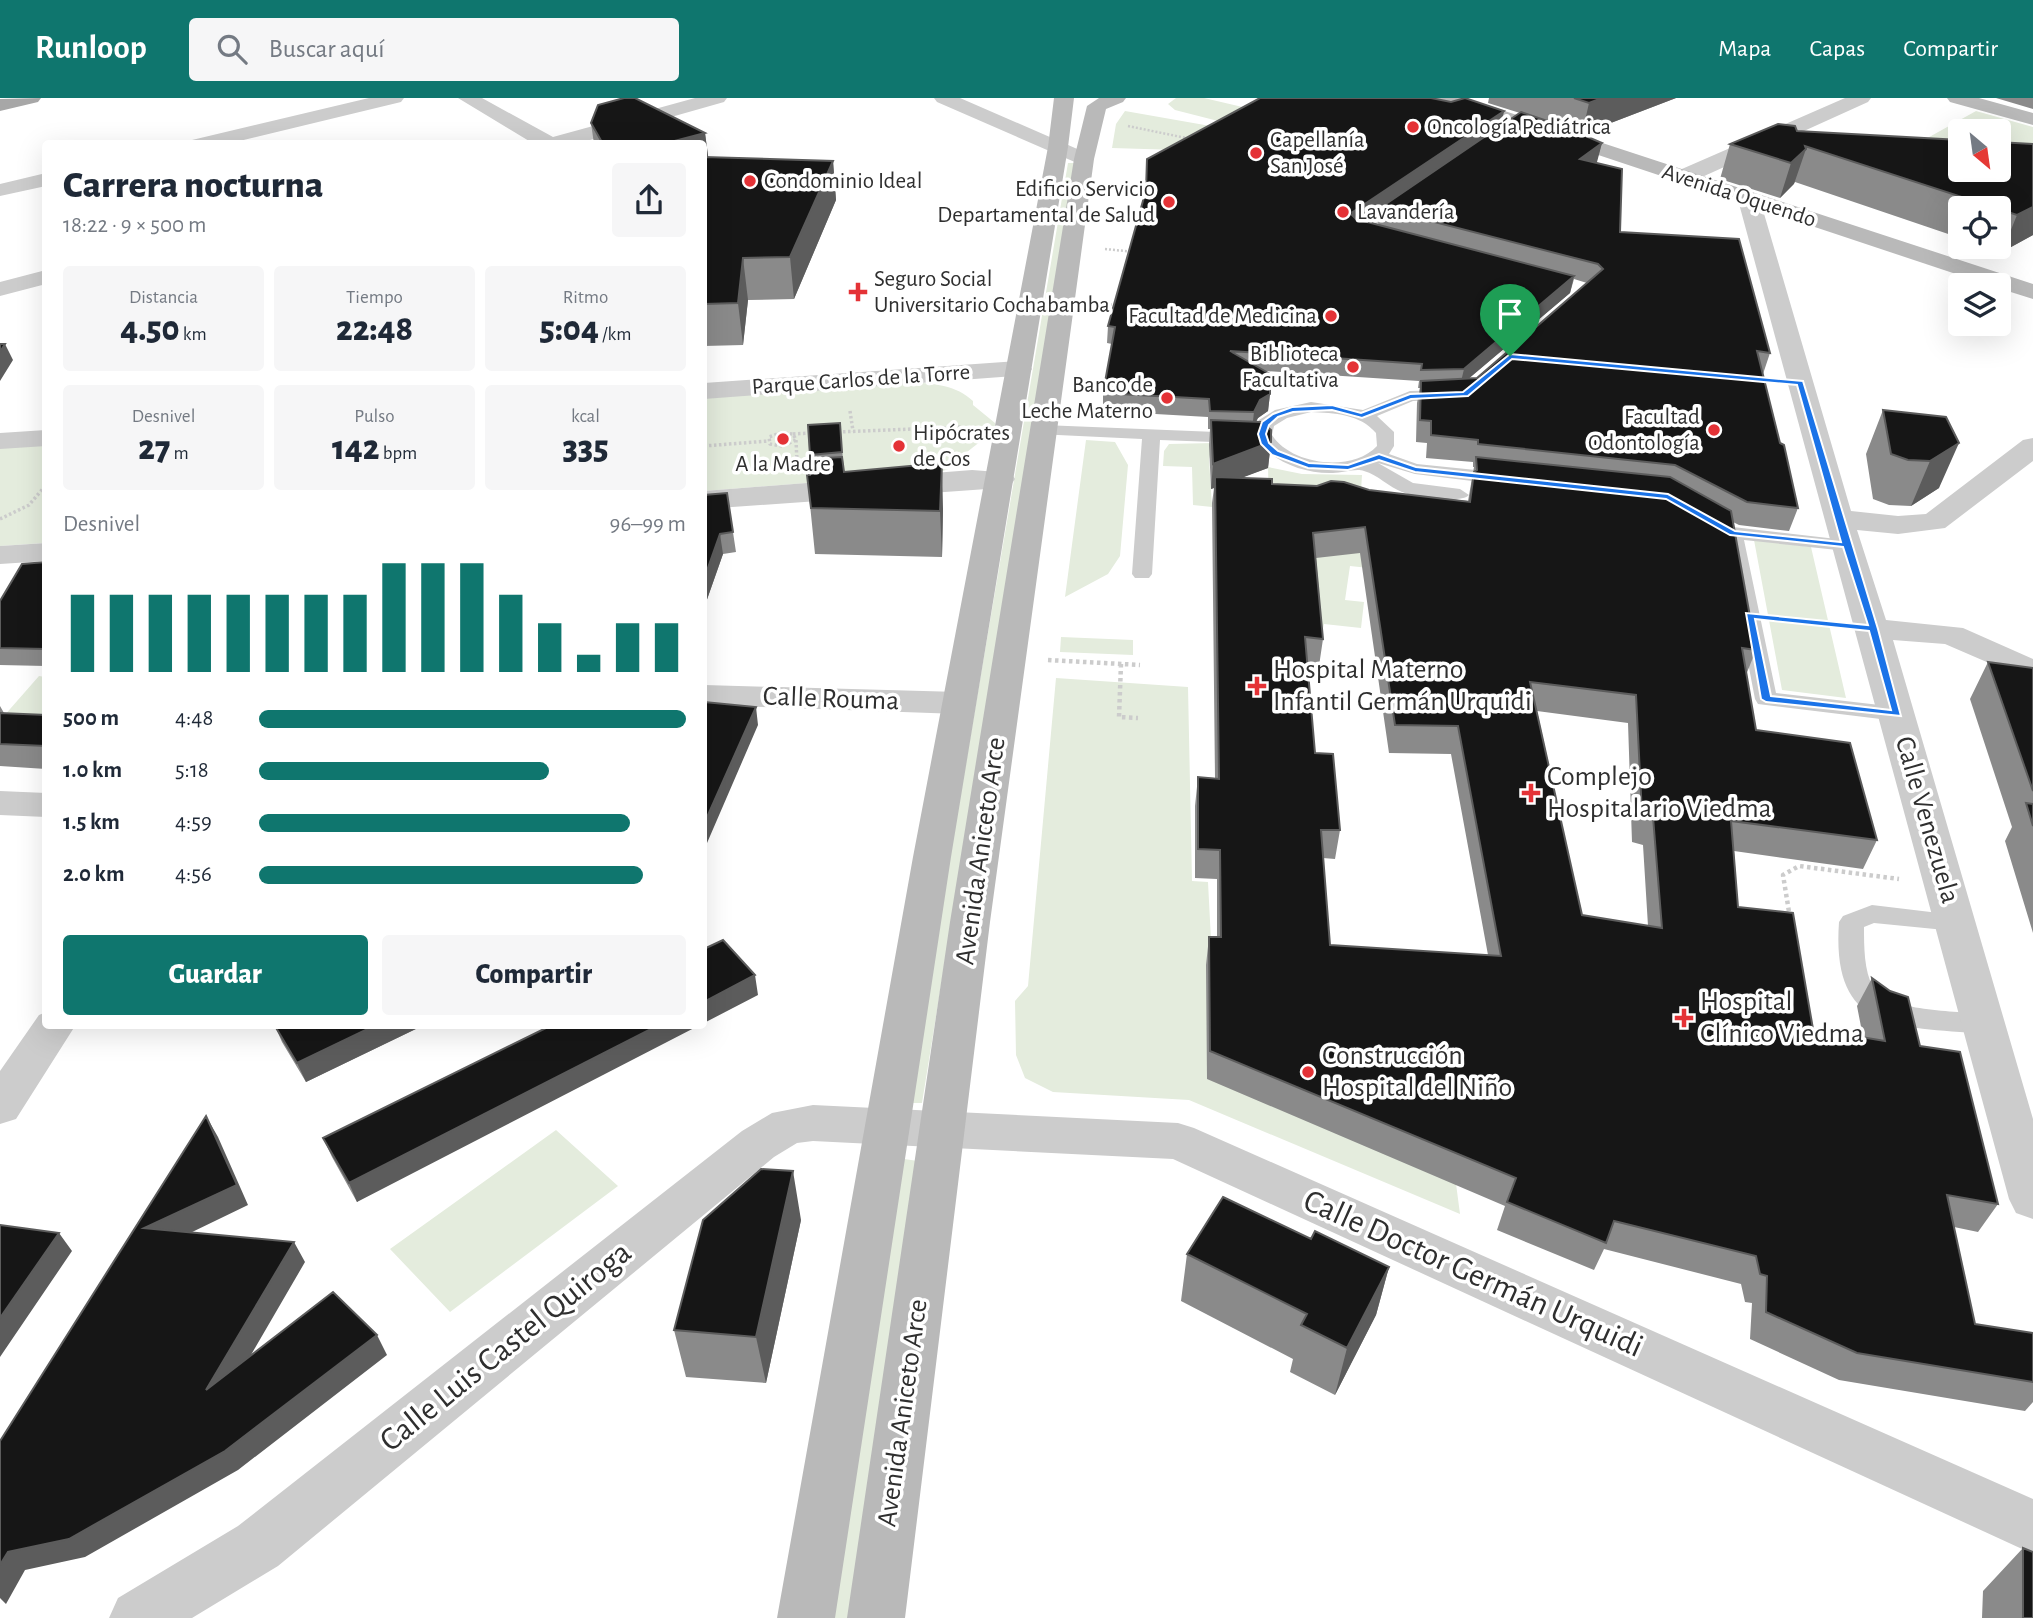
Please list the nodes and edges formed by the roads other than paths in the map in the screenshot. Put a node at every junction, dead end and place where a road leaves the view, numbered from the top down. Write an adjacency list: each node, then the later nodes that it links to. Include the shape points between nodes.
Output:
1 (31, 98): 11 (main road)
2 (394, 98): 13 (street)
3 (468, 98): 14 (street)
4 (717, 98): 15 (street)
5 (944, 98): 16 (street)
6 (1064, 98): 16 (main road, Avenida Aniceto Arce)
7 (1116, 98): 17 (main road, Avenida Aniceto Arce, via 1097,106)
8 (1446, 98): 18 (main road, Avenida Oquendo, via 1512,125)
9 (1861, 98): 18 (street)
10 (1956, 98): 12 (main road)
11 (0, 104)
12 (2033, 119)
13 (216, 140)
14 (544, 140)
15 (565, 140)
16 (1058, 147): 17 (street); 27 (main road, Avenida Aniceto Arce)
17 (1084, 159): 31 (main road, Avenida Aniceto Arce)
18 (1682, 177): 22 (main road, Avenida Oquendo)
19 (42, 180): 20 (street)
20 (0, 190)
21 (1419, 190): 23 (lane, via 1359,230)
22 (1749, 200): 26 (main road, Avenida Oquendo); 44 (street, Calle Venezuela)
23 (1386, 237)
24 (42, 278): 25 (street)
25 (0, 289)
26 (2033, 292)
27 (1019, 369): 28 (street, Parque Carlos de la Torre); 39 (main road, Avenida Aniceto Arce)
28 (707, 391)
29 (1465, 394): 30 (lane, via 1410,396)
30 (1362, 416): 34 (lane, via 1332,408 1292,410 1265,424); 37 (lane, via 1382,428 1388,439 1386,448)
31 (1043, 430): 32 (lane); 61 (main road, Avenida Aniceto Arce)
32 (1151, 434): 34 (lane); 48 (lane)
33 (42, 438): 35 (street)
34 (1264, 439): 37 (lane, via 1275,453 1308,466 1328,468)
35 (0, 441)
36 (2033, 446): 38 (street)
37 (1372, 460): 40 (lane, via 1415,470); 41 (lane, via 1408,488)
38 (2019, 473): 44 (street, via 1934,522)
39 (1001, 480): 42 (street); 52 (main road, Avenida Aniceto Arce)
40 (1521, 481)
41 (1460, 495)
42 (707, 499)
43 (1712, 521): 45 (lane)
44 (1843, 532): 45 (lane); 49 (street, Calle Venezuela)
45 (1733, 533): 53 (lane, via 1766,699)
46 (42, 552): 47 (street)
47 (0, 555)
48 (1142, 574)
49 (1874, 629): 50 (street, via 1951,635); 53 (street, Calle Venezuela)
50 (2033, 672)
51 (707, 695): 52 (street, Calle Rouma)
52 (959, 703): 60 (main road, Avenida Aniceto Arce)
53 (1897, 714): 56 (street, Calle Venezuela)
54 (0, 803): 55 (street)
55 (42, 805)
56 (1955, 922): 57 (street, Calle Venezuela); 57 (lane, via 1872,914 1852,922 1850,946 1859,984 1866,998 1886,1011)
57 (1984, 1024): 62 (street, Calle Venezuela)
58 (52, 1029): 59 (street)
59 (0, 1106)
60 (887, 1128): 61 (street, Calle Doctor Germán Urquidi); 64 (street, Calle Luis Castel Quiroga, via 813,1123 788,1126 758,1144 258,1546); 65 (main road, Avenida Aniceto Arce)
61 (941, 1130): 63 (street, Calle Doctor Germán Urquidi, via 1178,1141); 66 (main road, Avenida Aniceto Arce)
62 (2033, 1199)
63 (2033, 1527)
64 (138, 1618)
65 (806, 1618)
66 (876, 1618)

